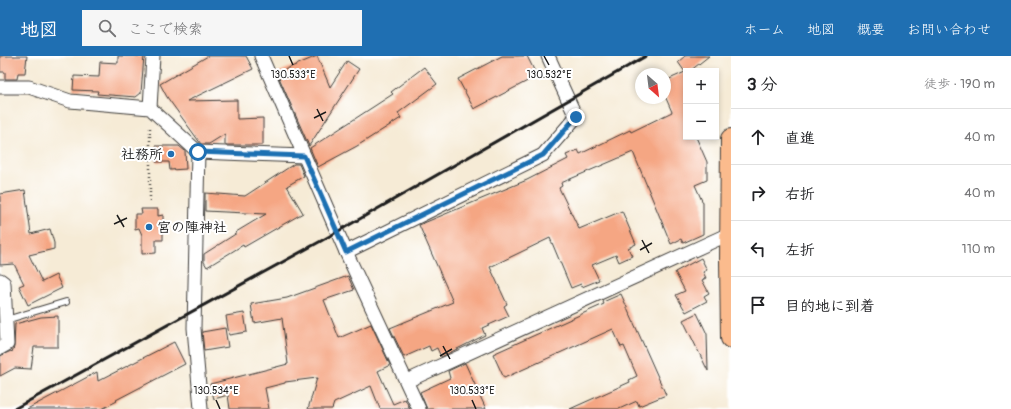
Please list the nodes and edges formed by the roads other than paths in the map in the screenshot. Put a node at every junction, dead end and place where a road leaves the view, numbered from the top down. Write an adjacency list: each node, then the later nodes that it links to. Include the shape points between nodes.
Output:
1 (153, 56): 5 (street)
2 (261, 56): 8 (street)
3 (548, 56): 10 (street, via 576,117 543,155)
4 (0, 87): 5 (street, via 29,87 70,101)
5 (150, 108): 7 (street)
6 (731, 139): 9 (main road)
7 (198, 152): 8 (street); 17 (street, via 194,328)
8 (304, 156): 10 (street)
9 (731, 233): 14 (main road); 16 (street)
10 (346, 252): 16 (street)
11 (0, 280): 13 (street, via 4,283)
12 (66, 302): 13 (lane)
13 (6, 320): 15 (street, via 7,344)
14 (731, 338)
15 (0, 348)
16 (407, 381): 18 (street)
17 (201, 409)
18 (419, 409)

